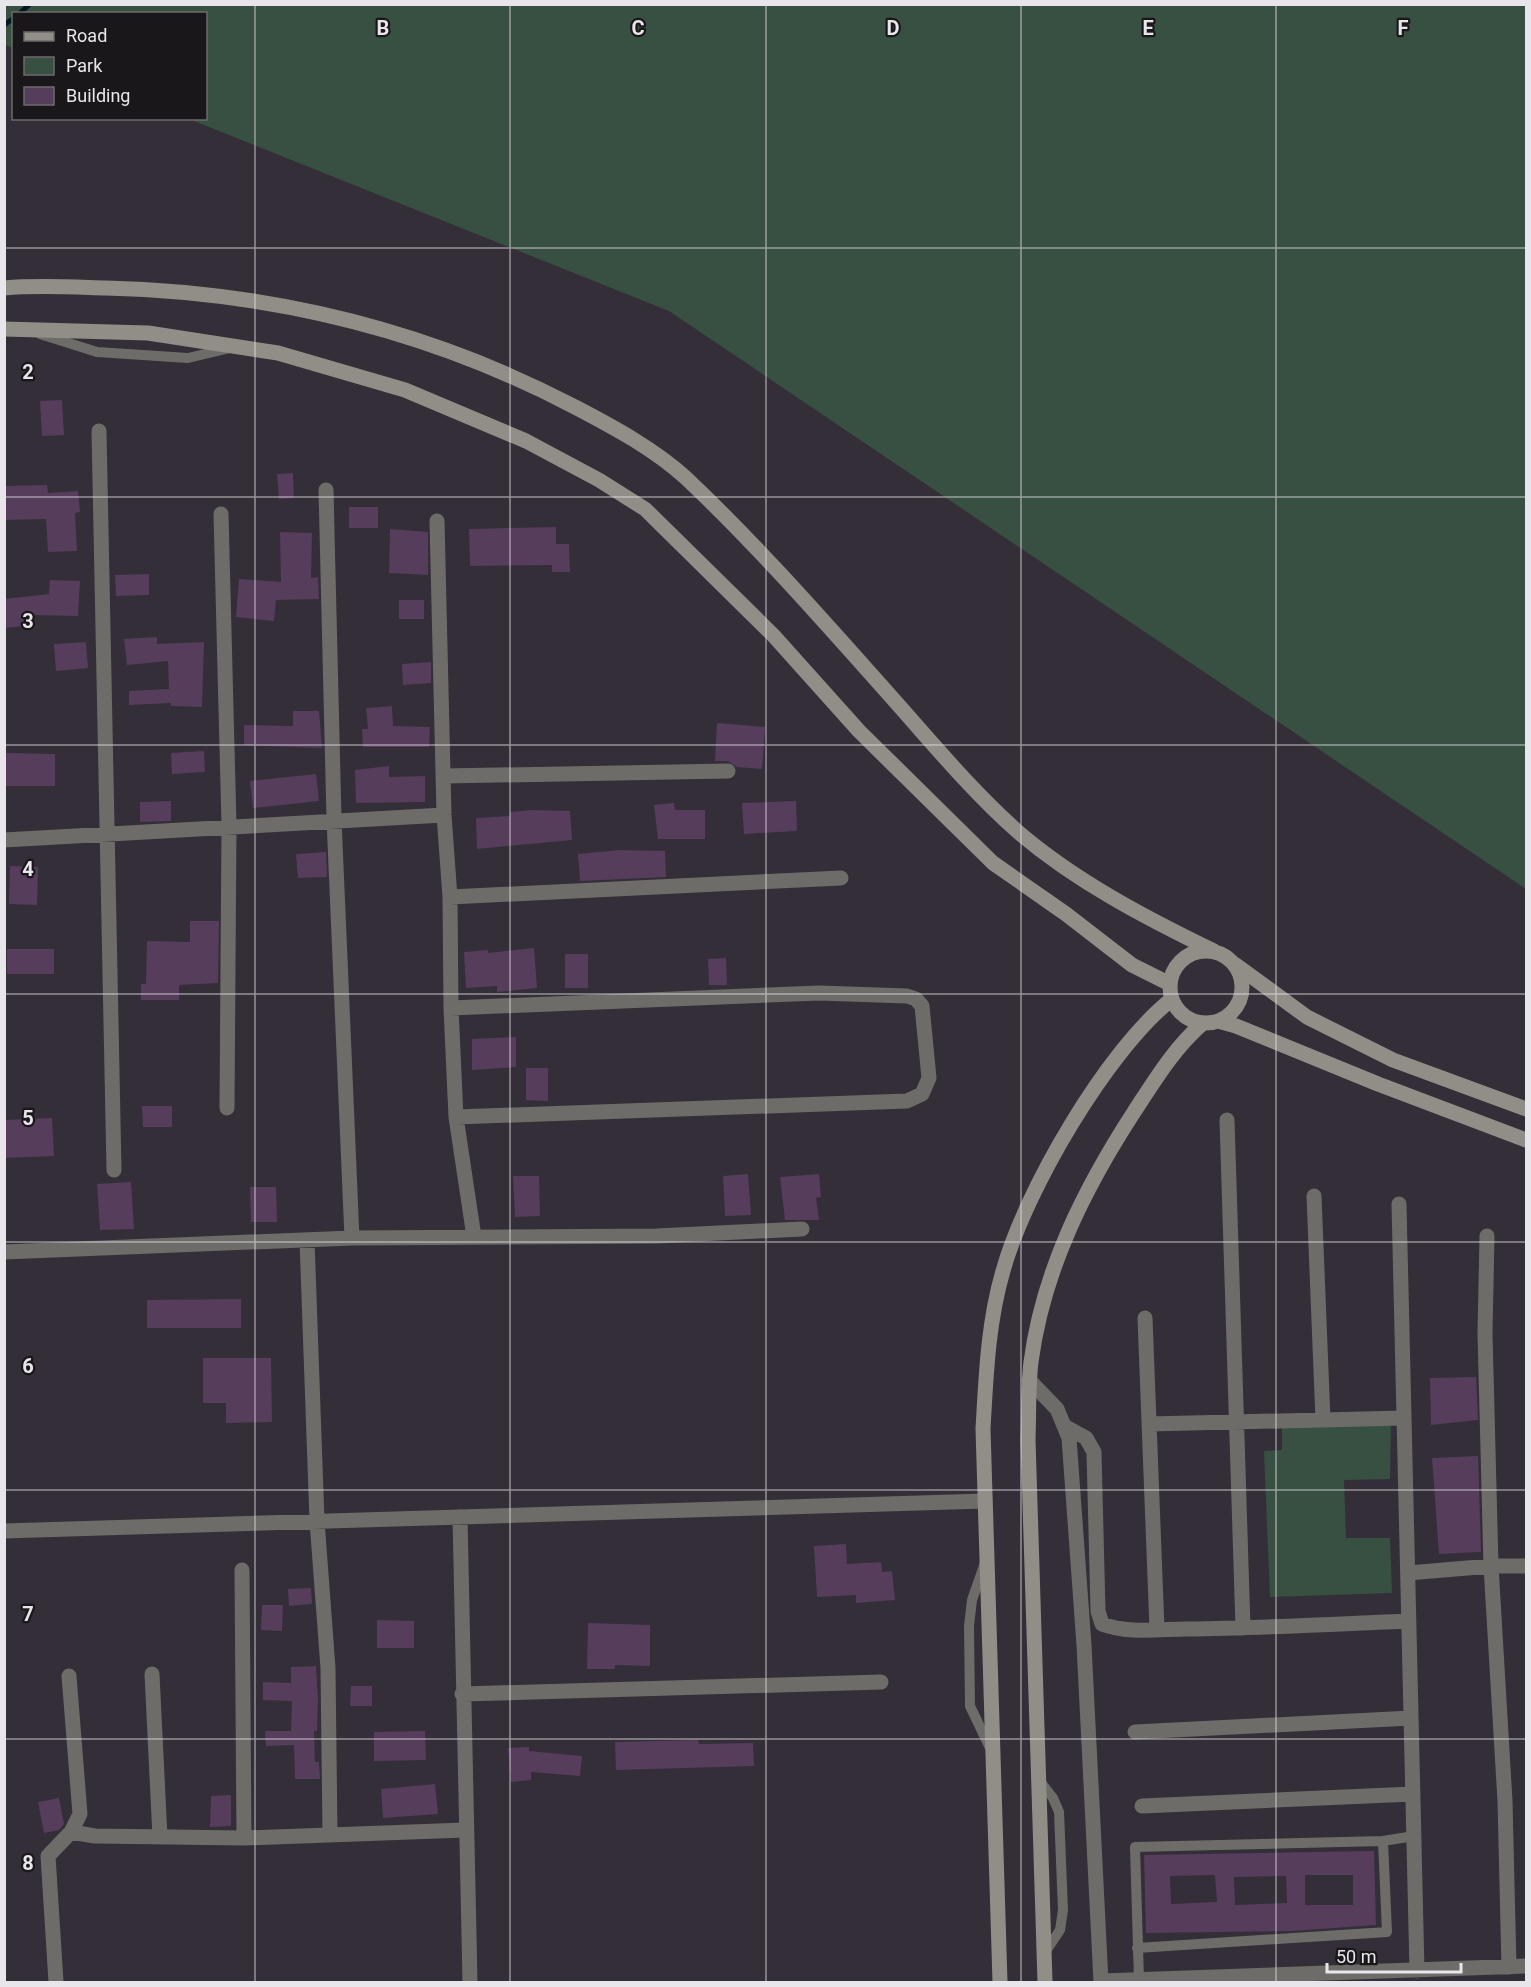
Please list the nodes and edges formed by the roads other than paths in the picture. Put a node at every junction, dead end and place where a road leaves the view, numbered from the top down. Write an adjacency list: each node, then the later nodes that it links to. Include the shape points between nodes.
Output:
1 (4, 288): 18 (street, via 151,289 296,306 426,341 548,393 631,437 683,476 722,514 967,784 1019,833 1116,899)
2 (4, 329): 3 (street)
3 (25, 329): 4 (street, via 148,333); 4 (lane, via 97,352 188,358)
4 (236, 347): 20 (street, via 278,353 405,390 526,441 645,509 773,635 859,731 993,863 1132,965)
5 (99, 431): 14 (street)
6 (326, 490): 12 (street)
7 (221, 514): 13 (street)
8 (438, 522): 10 (street)
9 (728, 771): 10 (street)
10 (445, 776): 11 (street)
11 (444, 814): 12 (street); 17 (street)
12 (334, 819): 13 (street); 35 (street)
13 (229, 825): 14 (street); 25 (street)
14 (106, 836): 15 (street); 29 (street)
15 (4, 840)
16 (841, 878): 17 (street)
17 (450, 897): 22 (street)
18 (1214, 951): 19 (street); 20 (street, via 1186,956 1175,968)
19 (1236, 965): 23 (street, via 1242,979 1241,998 1233,1012); 24 (street, via 1326,1027 1394,1060)
20 (1170, 984): 21 (street)
21 (1172, 999): 23 (street, via 1182,1013); 45 (street, via 1114,1060 1066,1136 1032,1198 1003,1271 989,1342 983,1429)
22 (451, 1008): 26 (street); 26 (street, via 819,993 906,996 922,1006 929,1078 922,1094 907,1101)
23 (1210, 1022): 28 (street, via 1236,1026); 39 (street, via 1185,1038 1100,1164 1073,1218 1044,1296)
24 (1524, 1105)
25 (227, 1108)
26 (456, 1117): 34 (street)
27 (1227, 1120): 42 (street)
28 (1527, 1140)
29 (114, 1170)
30 (1314, 1196): 41 (street)
31 (1399, 1204): 40 (street)
32 (802, 1229): 34 (street, via 657,1236)
33 (1487, 1236): 50 (street, via 1485,1333)
34 (474, 1237): 35 (street)
35 (352, 1238): 36 (street)
36 (306, 1240): 37 (street); 47 (street)
37 (4, 1252)
38 (1145, 1318): 43 (street)
39 (1029, 1380): 44 (street, via 1057,1409); 85 (street)
40 (1404, 1418): 41 (street); 53 (street)
41 (1323, 1420): 42 (street)
42 (1236, 1422): 43 (street); 55 (street)
43 (1149, 1424): 56 (street)
44 (1066, 1427): 56 (street, via 1086,1438 1094,1452 1099,1618 1102,1624 1114,1629); 81 (street, via 1084,1645)
45 (985, 1501): 46 (street); 49 (street)
46 (460, 1517): 47 (street); 60 (street)
47 (316, 1521): 48 (street); 68 (street, via 328,1668)
48 (4, 1531)
49 (987, 1557): 63 (street); 63 (lane, via 972,1600 969,1626 970,1706)
50 (1491, 1566): 51 (street); 53 (street); 75 (street, via 1505,1801)
51 (1527, 1566)
52 (242, 1570): 71 (street)
53 (1408, 1573): 54 (street)
54 (1409, 1621): 55 (street); 61 (street)
55 (1243, 1628): 56 (street)
56 (1157, 1629)
57 (152, 1674): 70 (street)
58 (69, 1676): 67 (street, via 80,1797 80,1814)
59 (881, 1682): 60 (street)
60 (462, 1694): 66 (street)
61 (1411, 1718): 62 (street); 64 (street)
62 (1135, 1732)
63 (993, 1753): 84 (street)
64 (1413, 1794): 65 (street); 69 (street)
65 (1142, 1806)
66 (465, 1830): 68 (street); 83 (street)
67 (71, 1832): 70 (street); 82 (street, via 48,1856 47,1864)
68 (330, 1835): 71 (street)
69 (1414, 1836): 72 (lane); 76 (street)
70 (160, 1837): 71 (street)
71 (244, 1838)
72 (1383, 1840): 73 (lane, via 1387,1932); 73 (lane, via 1135,1846)
73 (1137, 1948): 79 (lane)
74 (1527, 1966): 75 (street)
75 (1509, 1967): 77 (street)
76 (1418, 1971): 77 (street); 78 (street)
77 (1480, 1976)
78 (1358, 1978): 80 (street)
79 (1139, 1980): 80 (street); 81 (street)
80 (1215, 1980)
81 (1101, 1982)
82 (56, 1983)
83 (470, 1983)
84 (1000, 1983)
85 (1045, 1983)

